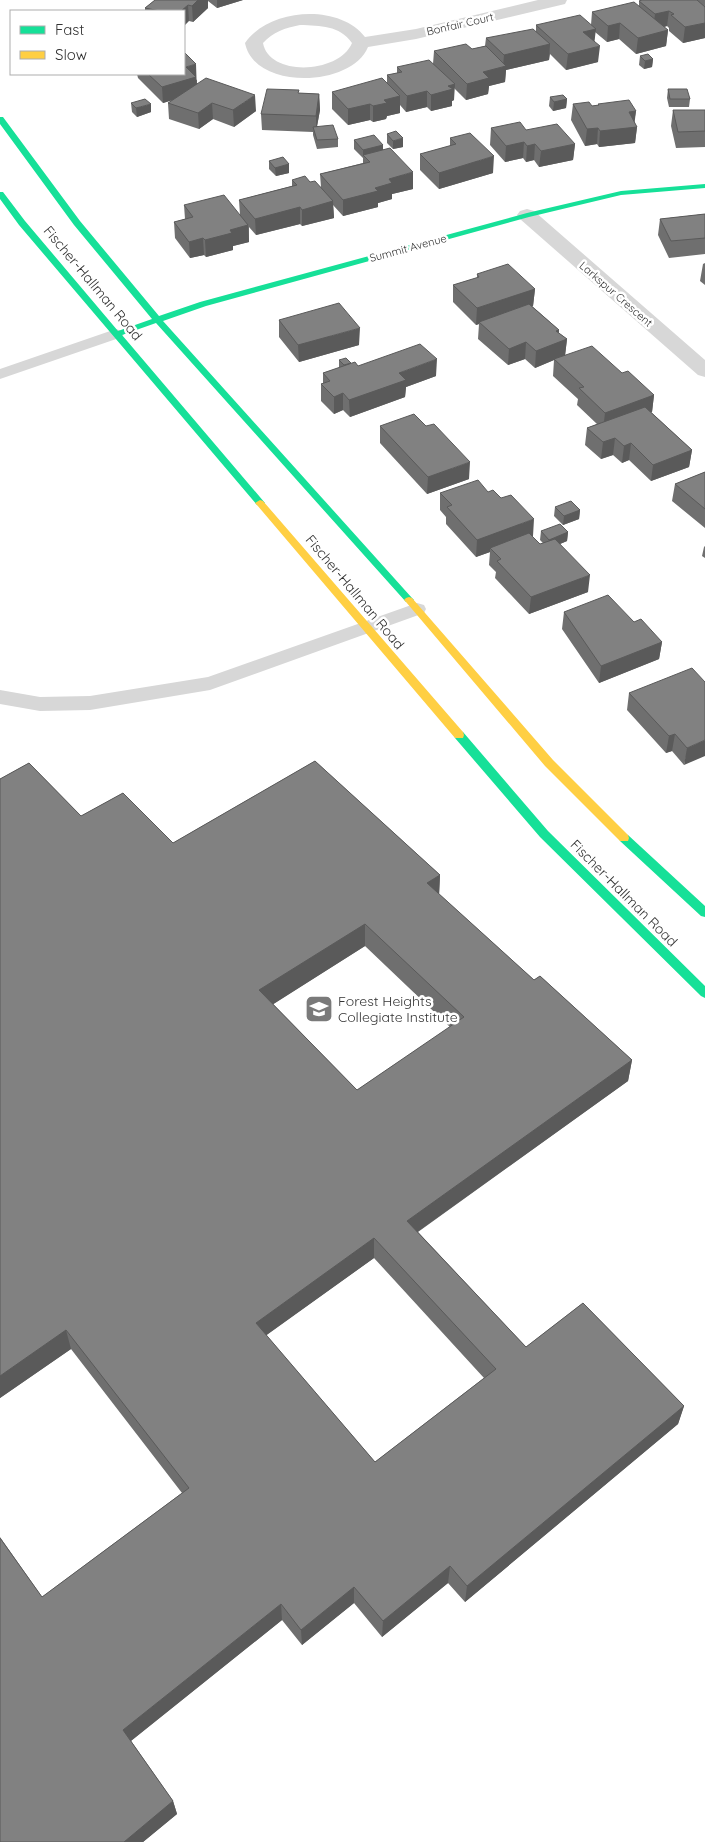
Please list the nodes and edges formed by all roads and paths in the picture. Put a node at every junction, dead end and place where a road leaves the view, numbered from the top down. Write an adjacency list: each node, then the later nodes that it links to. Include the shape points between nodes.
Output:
1 (559, 0): 2 (street, Bonfair Court, via 416,34)
2 (360, 43): 2 (street, via 360,52 340,67 295,72 262,61 255,53 254,43 271,27 300,20 337,24 350,30)
3 (0, 119): 7 (main road, Fischer-Hallman Road, via 77,223)
4 (705, 186): 6 (main road, Summit Avenue, via 621,193)
5 (0, 194): 8 (main road, Fischer-Hallman Road)
6 (527, 215): 7 (main road, Summit Avenue); 9 (street, Larkspur Crescent)
7 (157, 319): 8 (main road, Summit Avenue); 11 (main road, Fischer-Hallman Road)
8 (116, 334): 10 (lane); 12 (main road, Fischer-Hallman Road)
9 (705, 371)
10 (0, 374)
11 (417, 608): 12 (lane); 14 (main road, Fischer-Hallman Road, via 549,763 646,860)
12 (364, 626): 13 (lane, via 210,683 90,703 40,704); 15 (main road, Fischer-Hallman Road, via 544,834)
13 (0, 697)
14 (705, 913)
15 (705, 994)

